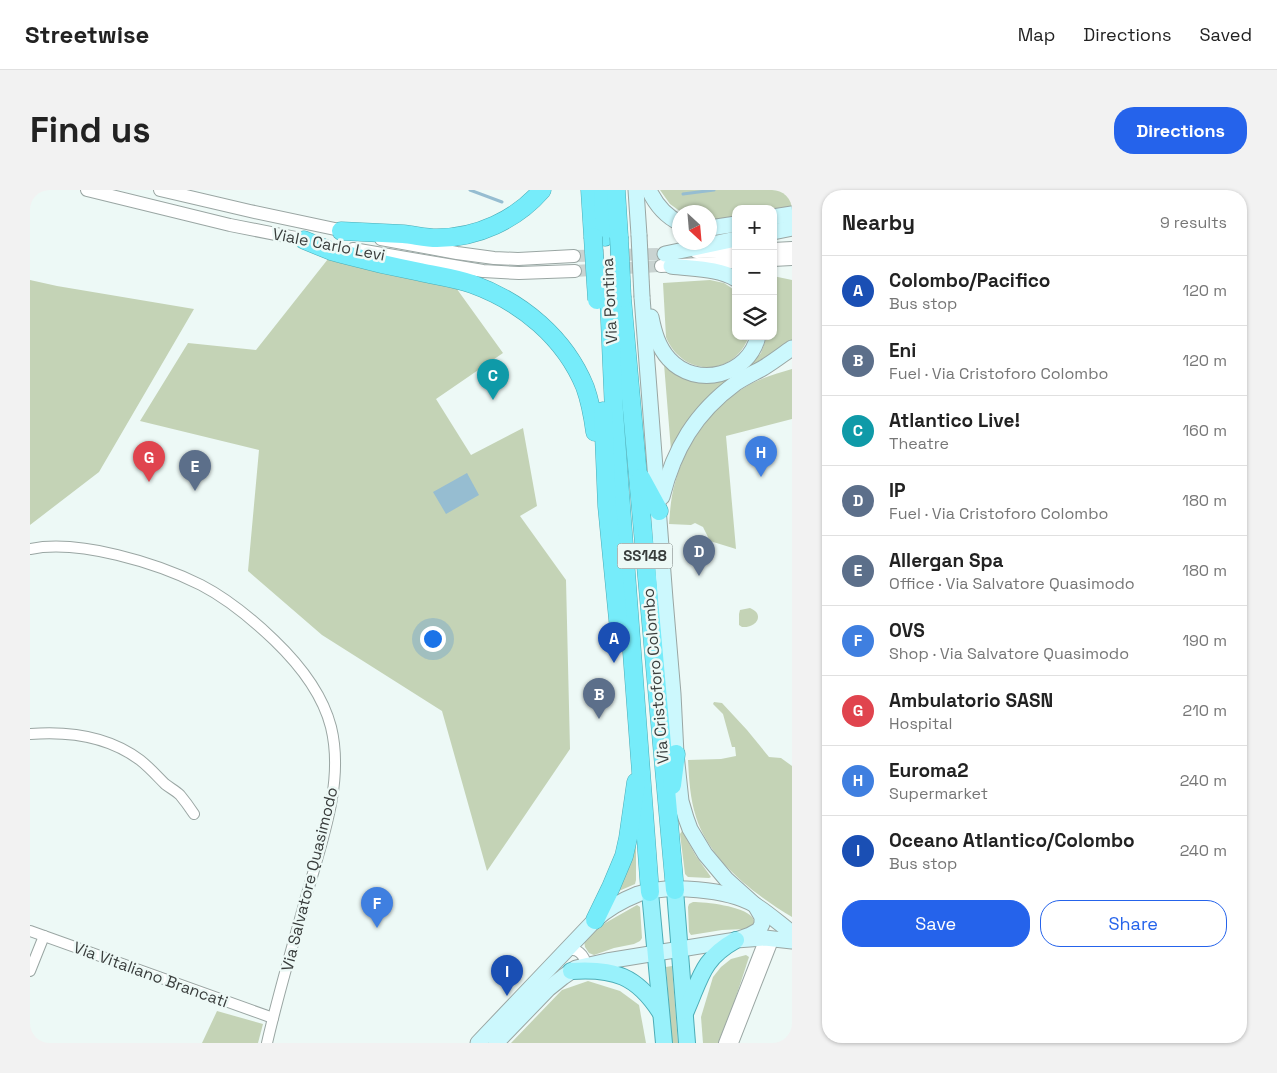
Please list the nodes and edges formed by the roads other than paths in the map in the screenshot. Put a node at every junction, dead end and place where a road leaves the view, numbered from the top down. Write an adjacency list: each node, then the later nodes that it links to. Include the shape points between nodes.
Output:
1 (87, 190): 18 (street, Viale Carlo Levi)
2 (160, 190): 15 (street, Viale Carlo Levi)
3 (542, 190): 15 (highway, via 504,221 462,236 435,238)
4 (590, 190): 17 (highway, Via Cristoforo Colombo)
5 (603, 190): 17 (highway, Via Pontina / SS148)
6 (616, 190): 17 (highway, Via Cristoforo Colombo / SS148)
7 (636, 190): 30 (main road, Via Cristoforo Colombo, bridge)
8 (650, 190): 11 (main road, via 660,208)
9 (792, 214): 10 (main road)
10 (777, 217)
11 (672, 219)
12 (732, 225): 13 (main road)
13 (717, 227)
14 (792, 228): 16 (main road)
15 (341, 231): 23 (street, Viale Carlo Levi, via 494,258)
16 (777, 231)
17 (606, 237): 31 (highway, Via Cristoforo Colombo / SS148, bridge); 31 (highway, Via Cristoforo Colombo, bridge)
18 (304, 240): 28 (street, Viale Carlo Levi, via 483,271); 38 (highway, via 342,254 472,284 512,302 535,320 563,349 585,388)
19 (732, 240): 25 (main road)
20 (792, 248): 21 (street)
21 (777, 249)
22 (732, 252): 25 (street)
23 (574, 256)
24 (792, 259): 26 (street)
25 (664, 260): 27 (street); 29 (main road)
26 (777, 260)
27 (732, 262)
28 (575, 271)
29 (732, 277)
30 (642, 297): 32 (main road, via 662,350 672,363 690,373 712,376 734,368 745,360); 39 (main road, Via Cristoforo Colombo)
31 (609, 299): 36 (highway, Via Pontina / SS148); 37 (highway, Via Cristoforo Colombo / SS148); 38 (highway, Via Cristoforo Colombo)
32 (756, 340)
33 (792, 348): 35 (main road)
34 (792, 359): 35 (main road)
35 (762, 368): 39 (main road, via 726,391 695,422 671,465)
36 (614, 412): 43 (highway, Via Cristoforo Colombo / SS148)
37 (637, 463): 39 (highway, via 641,479); 44 (highway, Via Cristoforo Colombo / SS148)
38 (607, 506): 43 (highway, Via Cristoforo Colombo, via 628,730)
39 (659, 511): 42 (main road, Via Cristoforo Colombo)
40 (30, 549): 64 (street, Via Salvatore Quasimodo, via 76,548 115,555 160,567 207,588 243,612 289,654 322,702 333,738 333,790)
41 (30, 734): 45 (street, via 75,734 121,749 144,763 179,794)
42 (676, 754): 44 (highway); 48 (main road, Via Cristoforo Colombo, via 683,808 693,834 715,867)
43 (640, 757): 47 (highway, Via Cristoforo Colombo / SS148); 49 (highway, via 625,852)
44 (667, 813): 46 (highway, Via Cristoforo Colombo)
45 (194, 814)
46 (675, 890): 47 (main road); 48 (main road, via 715,892); 56 (main road, Via Cristoforo Colombo)
47 (650, 892): 49 (main road, via 622,902); 58 (main road, Via Cristoforo Colombo)
48 (755, 905): 51 (main road); 54 (main road, via 762,917 761,927)
49 (595, 920): 57 (main road)
50 (30, 931): 52 (street, Via Vitaliano Brancati)
51 (792, 933)
52 (44, 936): 60 (street); 64 (street, Via Vitaliano Brancati)
53 (770, 938): 54 (main road); 55 (main road); 61 (street)
54 (736, 940): 56 (main road); 63 (main road, via 709,961)
55 (792, 941)
56 (679, 948): 58 (main road); 63 (main road, Via Cristoforo Colombo)
57 (565, 952): 59 (street, via 574,950 582,954 585,960); 66 (main road)
58 (656, 952): 59 (main road); 62 (main road, Via Cristoforo Colombo)
59 (578, 968): 62 (main road, via 600,970 630,980 646,993); 67 (main road, via 544,993)
60 (30, 971)
61 (746, 1000): 70 (street); 71 (street)
62 (661, 1013): 68 (main road, Via Cristoforo Colombo)
63 (685, 1013): 69 (main road, Via Cristoforo Colombo)
64 (273, 1018): 65 (street, Via Salvatore Quasimodo)
65 (267, 1043)
66 (478, 1043)
67 (496, 1043)
68 (664, 1043)
69 (688, 1043)
70 (724, 1043)
71 (734, 1043)

